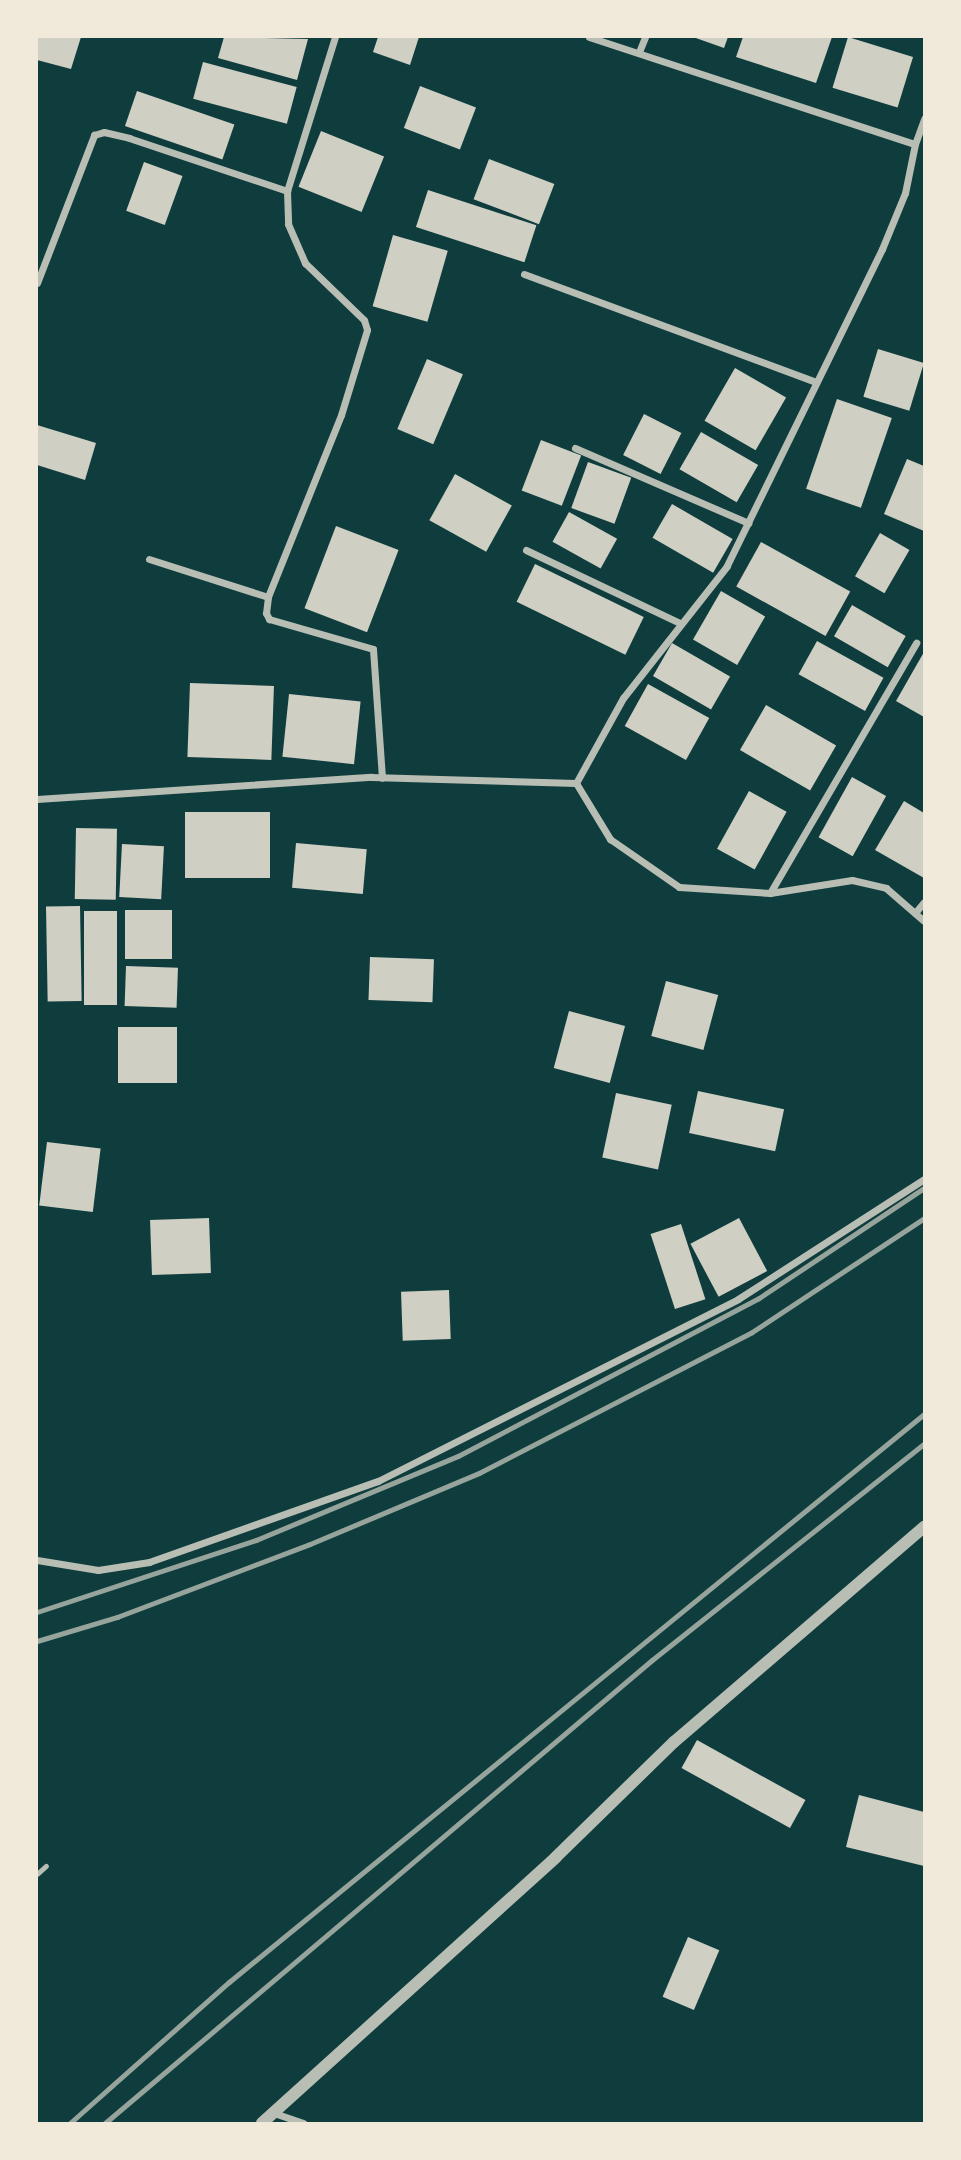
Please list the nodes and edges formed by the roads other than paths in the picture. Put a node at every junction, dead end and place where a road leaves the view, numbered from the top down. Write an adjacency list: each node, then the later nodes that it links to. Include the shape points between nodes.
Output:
1 (335, 37): 7 (street)
2 (589, 37): 4 (street)
3 (645, 37): 4 (street)
4 (639, 52): 6 (street)
5 (924, 119): 6 (street)
6 (915, 144): 10 (street, via 905,193)
7 (287, 191): 9 (street, via 129,138 104,132 94,135); 15 (street, via 288,225 305,263 363,320 367,330 341,415)
8 (524, 274): 10 (street)
9 (37, 282)
10 (816, 382): 12 (street)
11 (575, 448): 12 (street)
12 (748, 523): 16 (street, via 727,566)
13 (526, 550): 16 (street)
14 (149, 559): 15 (street)
15 (268, 597): 18 (street, via 269,619 373,649)
16 (680, 623): 19 (street, via 623,698)
17 (916, 643): 21 (street)
18 (382, 778): 19 (street); 20 (street)
19 (576, 783): 21 (street, via 610,839 679,887)
20 (37, 799)
21 (770, 893): 23 (street, via 852,880 886,888)
22 (924, 902): 23 (street)
23 (915, 913): 24 (street)
24 (924, 922)
25 (924, 1179): 27 (street, via 738,1299 379,1481 149,1562 98,1570)
26 (924, 1527): 30 (street, via 674,1742 556,1857)
27 (37, 1560)
28 (46, 1866): 29 (lane)
29 (37, 1874)
30 (273, 2113): 31 (street); 32 (street)
31 (262, 2123)
32 (303, 2123)

